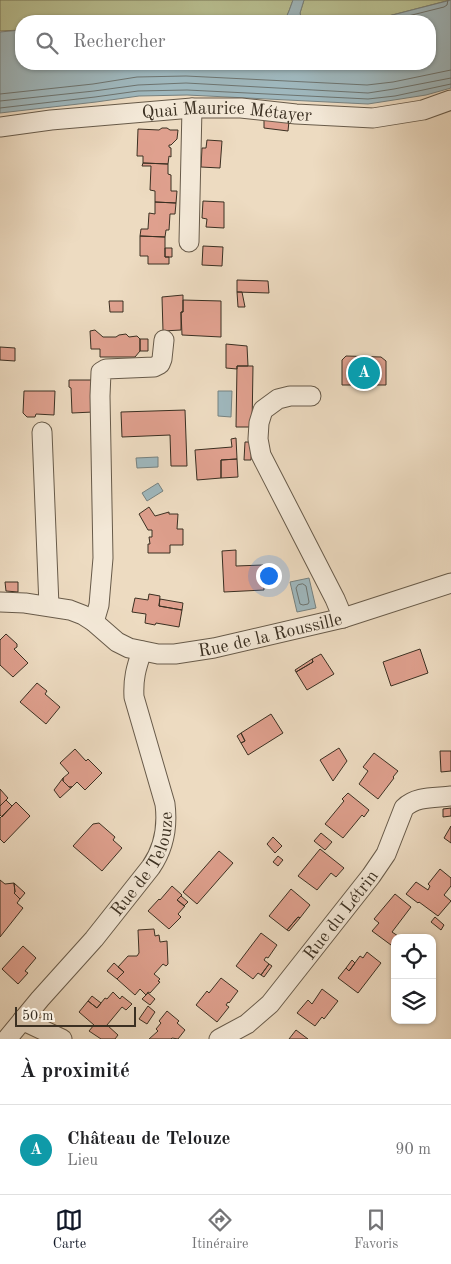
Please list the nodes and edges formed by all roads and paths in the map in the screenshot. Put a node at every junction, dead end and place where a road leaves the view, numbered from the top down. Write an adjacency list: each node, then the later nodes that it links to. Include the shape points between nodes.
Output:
1 (451, 100): 2 (street, Quai Maurice Métayer, via 423,110 372,118 241,108)
2 (192, 108): 3 (street, Quai Maurice Métayer); 4 (street)
3 (0, 127)
4 (189, 242)
5 (164, 340): 12 (street, via 160,364 106,369 100,378 103,558 99,605)
6 (311, 396): 11 (street, via 278,399 264,410 258,439 261,455)
7 (42, 432): 10 (street)
8 (451, 583): 11 (street, Rue de la Roussille)
9 (0, 602): 10 (street, Rue de la Roussille)
10 (49, 606): 12 (street, Rue de la Roussille, via 70,610)
11 (343, 618): 13 (street, Rue de la Roussille, via 214,648 175,654)
12 (94, 622): 13 (street, Rue de la Roussille, via 117,642)
13 (142, 651): 15 (street, Rue de Telouze, via 135,670 134,697 165,804 164,841 158,856 94,940)
14 (451, 796): 17 (street, Rue du Létrin, via 416,800 404,808 381,862 270,1004 253,1019)
15 (11, 1028): 16 (street, via 30,1024)
16 (62, 1039)
17 (220, 1039)

